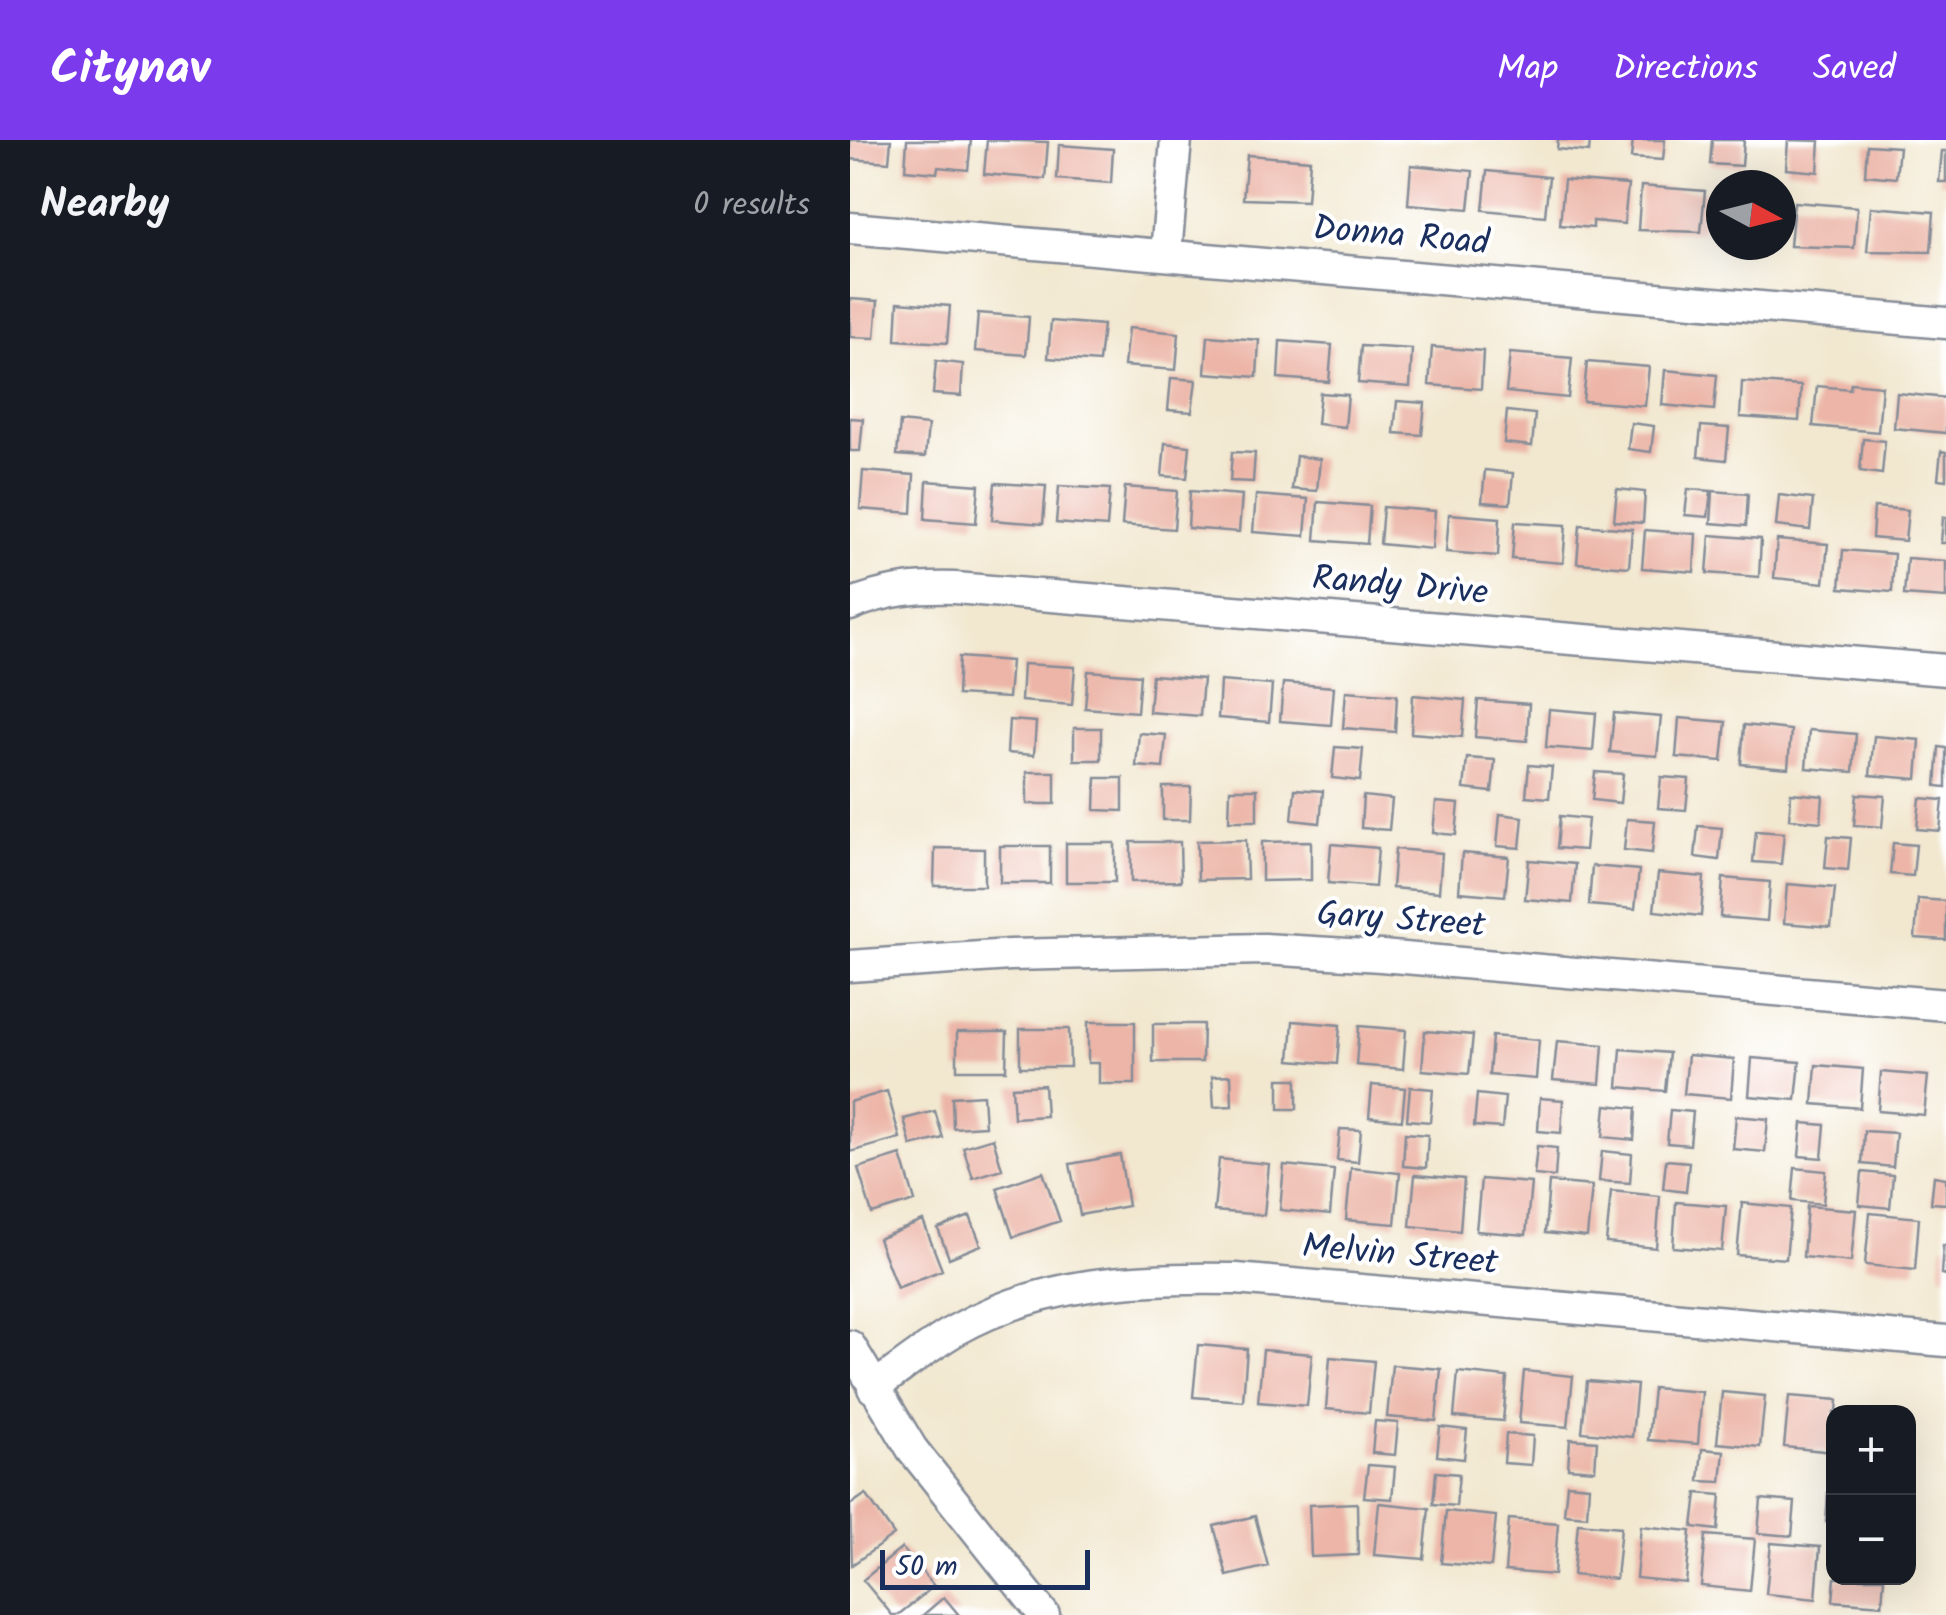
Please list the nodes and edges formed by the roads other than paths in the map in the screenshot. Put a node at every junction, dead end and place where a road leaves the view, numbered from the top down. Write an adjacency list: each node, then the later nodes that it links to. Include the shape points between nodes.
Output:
1 (1176, 140): 3 (street)
2 (850, 228): 3 (street, Donna Road)
3 (1166, 253): 4 (street, Donna Road)
4 (1946, 322)
5 (850, 604): 6 (street, Randy Drive, via 903,588 955,588)
6 (1946, 670)
7 (850, 966): 8 (street, Gary Street, via 1010,954 1264,949)
8 (1946, 1006)
9 (1946, 1341): 11 (street, Melvin Street, via 1236,1279 1114,1280 1052,1292 954,1331)
10 (850, 1346): 11 (street)
11 (873, 1388): 12 (street, via 946,1496)
12 (1044, 1615)

